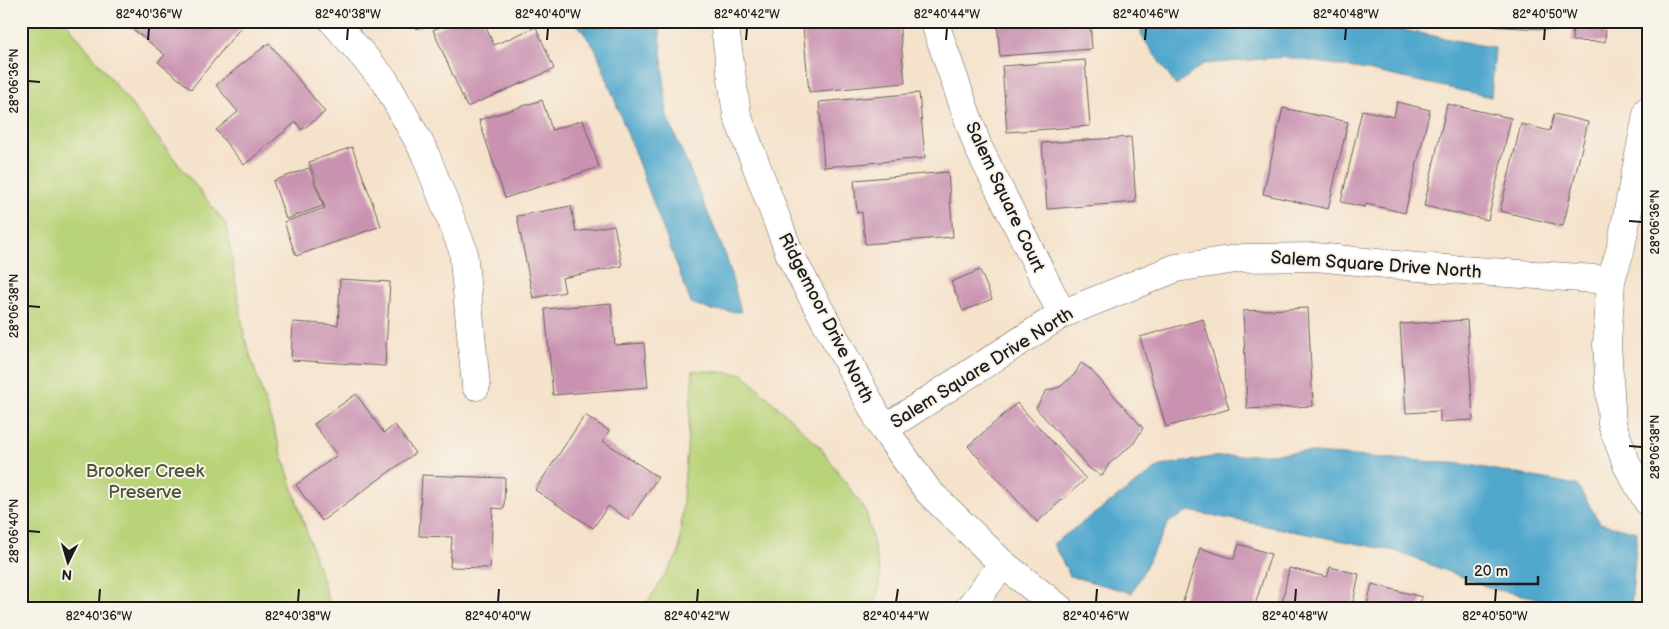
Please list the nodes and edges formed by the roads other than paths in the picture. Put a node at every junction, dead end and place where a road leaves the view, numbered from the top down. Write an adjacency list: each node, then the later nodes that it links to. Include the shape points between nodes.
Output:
1 (332, 21): 7 (street, via 385,81 424,151 463,250)
2 (724, 21): 8 (street, Ridgemoor Drive North, via 737,115 791,257)
3 (934, 21): 6 (street, Salem Square Court, via 978,148)
4 (1648, 110): 5 (street, via 1620,252)
5 (1611, 280): 6 (street, Salem Square Drive North, via 1316,257 1243,258 1176,268); 9 (street, via 1607,344 1612,424 1627,465)
6 (1062, 314): 8 (street, Salem Square Drive North)
7 (476, 386)
8 (884, 429): 10 (street, Ridgemoor Drive North, via 928,491)
9 (1648, 502)
10 (1003, 564): 11 (street); 12 (street, Ridgemoor Drive North)
11 (970, 608)
12 (1059, 608)

